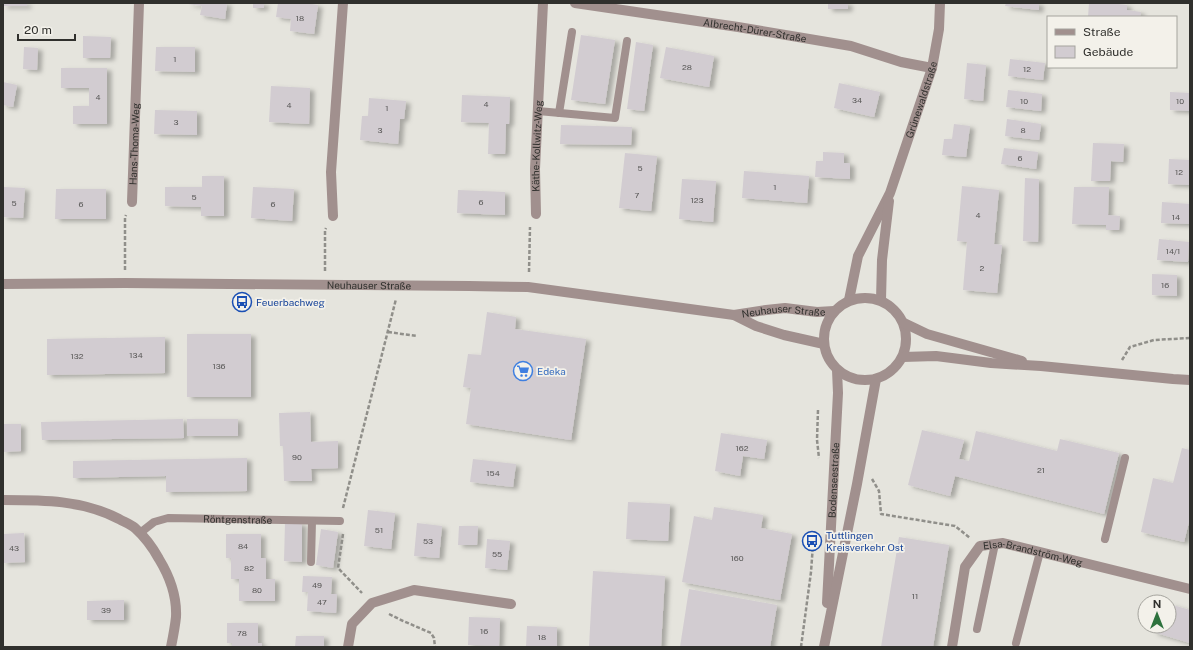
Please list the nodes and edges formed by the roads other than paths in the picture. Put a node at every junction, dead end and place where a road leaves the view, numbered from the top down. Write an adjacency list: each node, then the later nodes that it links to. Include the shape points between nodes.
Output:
1 (139, 3): 12 (street, Hans-Thoma-Weg)
2 (343, 3): 14 (street, via 331,172)
3 (543, 3): 9 (street, Käthe-Kollwitz-Weg)
4 (575, 3): 8 (street, Albrecht-Dürer-Straße, via 851,46 901,62)
5 (940, 3): 8 (street, Grünewaldstraße, via 939,29)
6 (572, 32): 10 (lane)
7 (627, 41): 10 (lane, via 615,118)
8 (932, 68): 11 (street, Grünewaldstraße)
9 (538, 111): 10 (lane); 13 (street, Käthe-Kollwitz-Weg)
10 (559, 113)
11 (890, 193): 16 (street, Grünewaldstraße, via 858,256); 17 (street, Grünewaldstraße, via 882,260)
12 (132, 202)
13 (536, 214)
14 (333, 216)
15 (3, 284): 19 (street, Neuhauser Straße, via 528,287)
16 (849, 300): 17 (street, via 865,297); 18 (street)
17 (881, 300): 20 (street, via 898,313)
18 (834, 311): 19 (street, Neuhauser Straße, via 817,312 785,308); 21 (street, via 824,332)
19 (734, 315): 21 (street, Neuhauser Straße, via 756,326)
20 (904, 323): 22 (street, via 907,340); 23 (street, via 927,334)
21 (824, 344): 24 (street, via 828,358)
22 (903, 357): 23 (street, via 936,356); 25 (street, via 892,371)
23 (1041, 366): 26 (street)
24 (838, 370): 25 (street, via 849,377); 39 (street, Bodenseestraße)
25 (876, 379): 39 (street, Bodenseestraße)
26 (1190, 380)
27 (1125, 458): 32 (lane)
28 (3, 500): 31 (street, via 72,503 98,510)
29 (312, 521): 30 (lane, Röntgenstraße); 31 (lane, Röntgenstraße, via 168,518 154,522); 35 (lane)
30 (340, 522)
31 (140, 533): 41 (street, via 155,552 172,584 176,617)
32 (1105, 540)
33 (995, 544): 34 (street, Elsa-Brandström-Weg, via 1003,543); 38 (lane); 43 (street, Elsa-Brandström-Weg, via 980,546 965,567)
34 (1040, 552): 36 (street, Elsa-Brandström-Weg); 40 (lane)
35 (311, 562)
36 (1190, 589)
37 (511, 604): 42 (street, via 414,590 372,603 352,624)
38 (977, 629)
39 (824, 643)
40 (1016, 643)
41 (171, 647)
42 (348, 647)
43 (952, 647)

